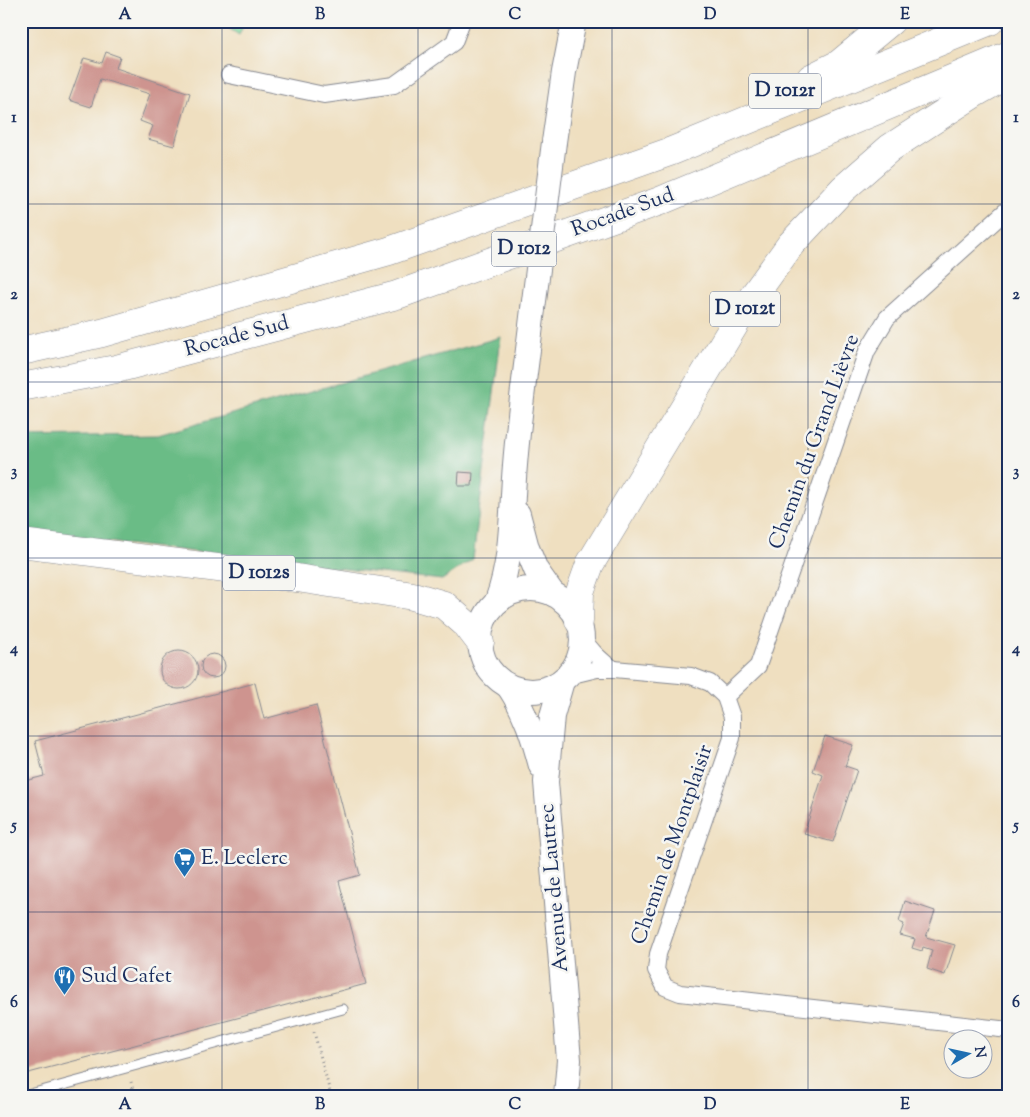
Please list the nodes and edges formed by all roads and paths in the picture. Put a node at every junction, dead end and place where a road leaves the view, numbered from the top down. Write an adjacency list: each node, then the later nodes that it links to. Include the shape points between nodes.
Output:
1 (462, 21): 7 (street, via 454,42 394,85 324,95)
2 (574, 21): 12 (main road, bridge, via 554,142)
3 (891, 21): 8 (highway, D 1012r, via 839,64)
4 (990, 21): 8 (highway, Rocade Sud / D 1012)
5 (1009, 55): 11 (highway, Rocade Sud / D 1012, via 660,200 397,295 116,369)
6 (1009, 74): 16 (highway, D 1012t, via 890,148 843,189 791,244 744,309 590,564 580,592)
7 (229, 75)
8 (672, 151): 10 (highway, Rocade Sud / D 1012, via 389,251 102,333)
9 (1009, 208): 21 (street, Chemin du Grand Lièvre, via 887,318 877,335 868,351 758,666)
10 (21, 351)
11 (21, 387)
12 (513, 490): 14 (main road, via 527,548 536,570); 15 (main road, via 509,551 504,581)
13 (21, 543): 17 (highway, D 1012s, via 413,596 444,605 467,625)
14 (553, 594): 15 (main road, via 539,589 524,589 509,593); 16 (main road, via 568,605)
15 (496, 602): 17 (main road, via 481,627)
16 (581, 630): 18 (street, via 594,654); 19 (main road, via 581,652)
17 (480, 642): 20 (main road, via 488,668)
18 (614, 669): 19 (street, via 597,669); 21 (street, via 691,676 710,683)
19 (565, 679): 20 (main road, via 536,691); 22 (main road, Avenue de Lautrec, via 552,716)
20 (509, 687): 22 (main road, via 530,725)
21 (725, 697): 25 (street, Chemin de Montplaisir, via 732,717 732,738 658,954 656,970 666,988 680,993)
22 (546, 782): 28 (main road, Avenue de Lautrec, via 568,1060)
23 (344, 1009): 24 (lane)
24 (310, 1018): 26 (lane); 27 (path)
25 (1009, 1030)
26 (23, 1096)
27 (331, 1096)
28 (566, 1096)

